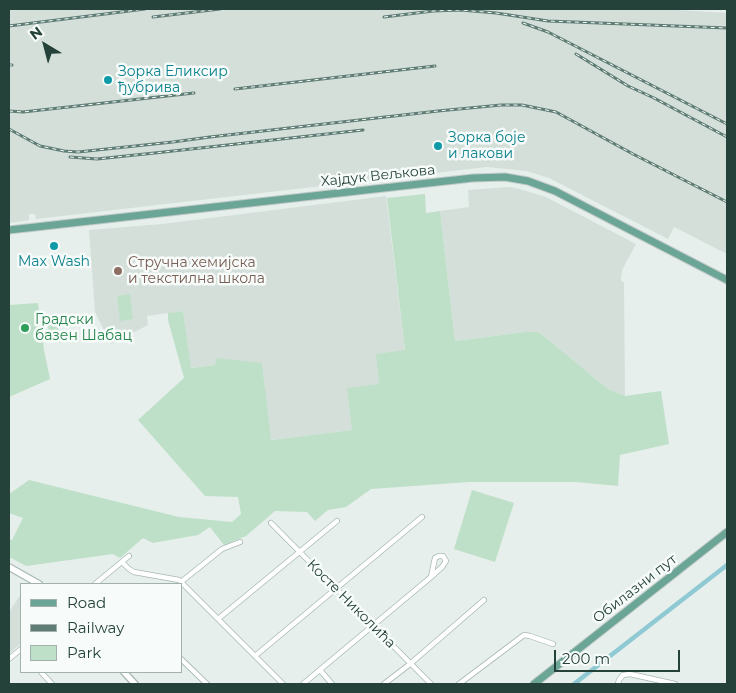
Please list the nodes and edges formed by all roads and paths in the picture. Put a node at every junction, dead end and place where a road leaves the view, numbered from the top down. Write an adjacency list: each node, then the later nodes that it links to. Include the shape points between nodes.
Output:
1 (9, 230): 2 (main road, Хајдук Вељкова, via 505,177 555,191)
2 (727, 280)
3 (422, 517): 17 (street)
4 (337, 521): 8 (street)
5 (271, 523): 8 (street, Косте Николића)
6 (727, 532): 39 (main road, Обилазни пут)
7 (240, 542): 14 (street, via 222,549)
8 (299, 552): 17 (street, Косте Николића); 19 (street)
9 (129, 556): 10 (street)
10 (122, 562): 13 (street); 14 (street, via 134,572 175,578)
11 (9, 567): 15 (street)
12 (431, 577): 20 (street)
13 (103, 581)
14 (181, 582)
15 (37, 583)
16 (182, 583): 19 (street)
17 (336, 589): 20 (street, Косте Николића); 23 (street)
18 (484, 600): 26 (street)
19 (218, 620): 23 (street)
20 (372, 626): 26 (street, Косте Николића); 27 (street)
21 (552, 644): 38 (street, via 524,635)
22 (20, 650): 24 (street)
23 (255, 656): 33 (street)
24 (9, 659)
25 (182, 660): 32 (street)
26 (410, 664): 36 (street); 37 (street, Косте Николића)
27 (320, 670): 34 (street); 35 (street)
28 (42, 673): 30 (street)
29 (125, 673): 31 (street)
30 (52, 684)
31 (135, 684)
32 (207, 684)
33 (283, 684)
34 (303, 684)
35 (332, 684)
36 (384, 684)
37 (431, 684)
38 (459, 684)
39 (534, 684)
40 (618, 684): 41 (street, via 626,674)
41 (675, 684)

